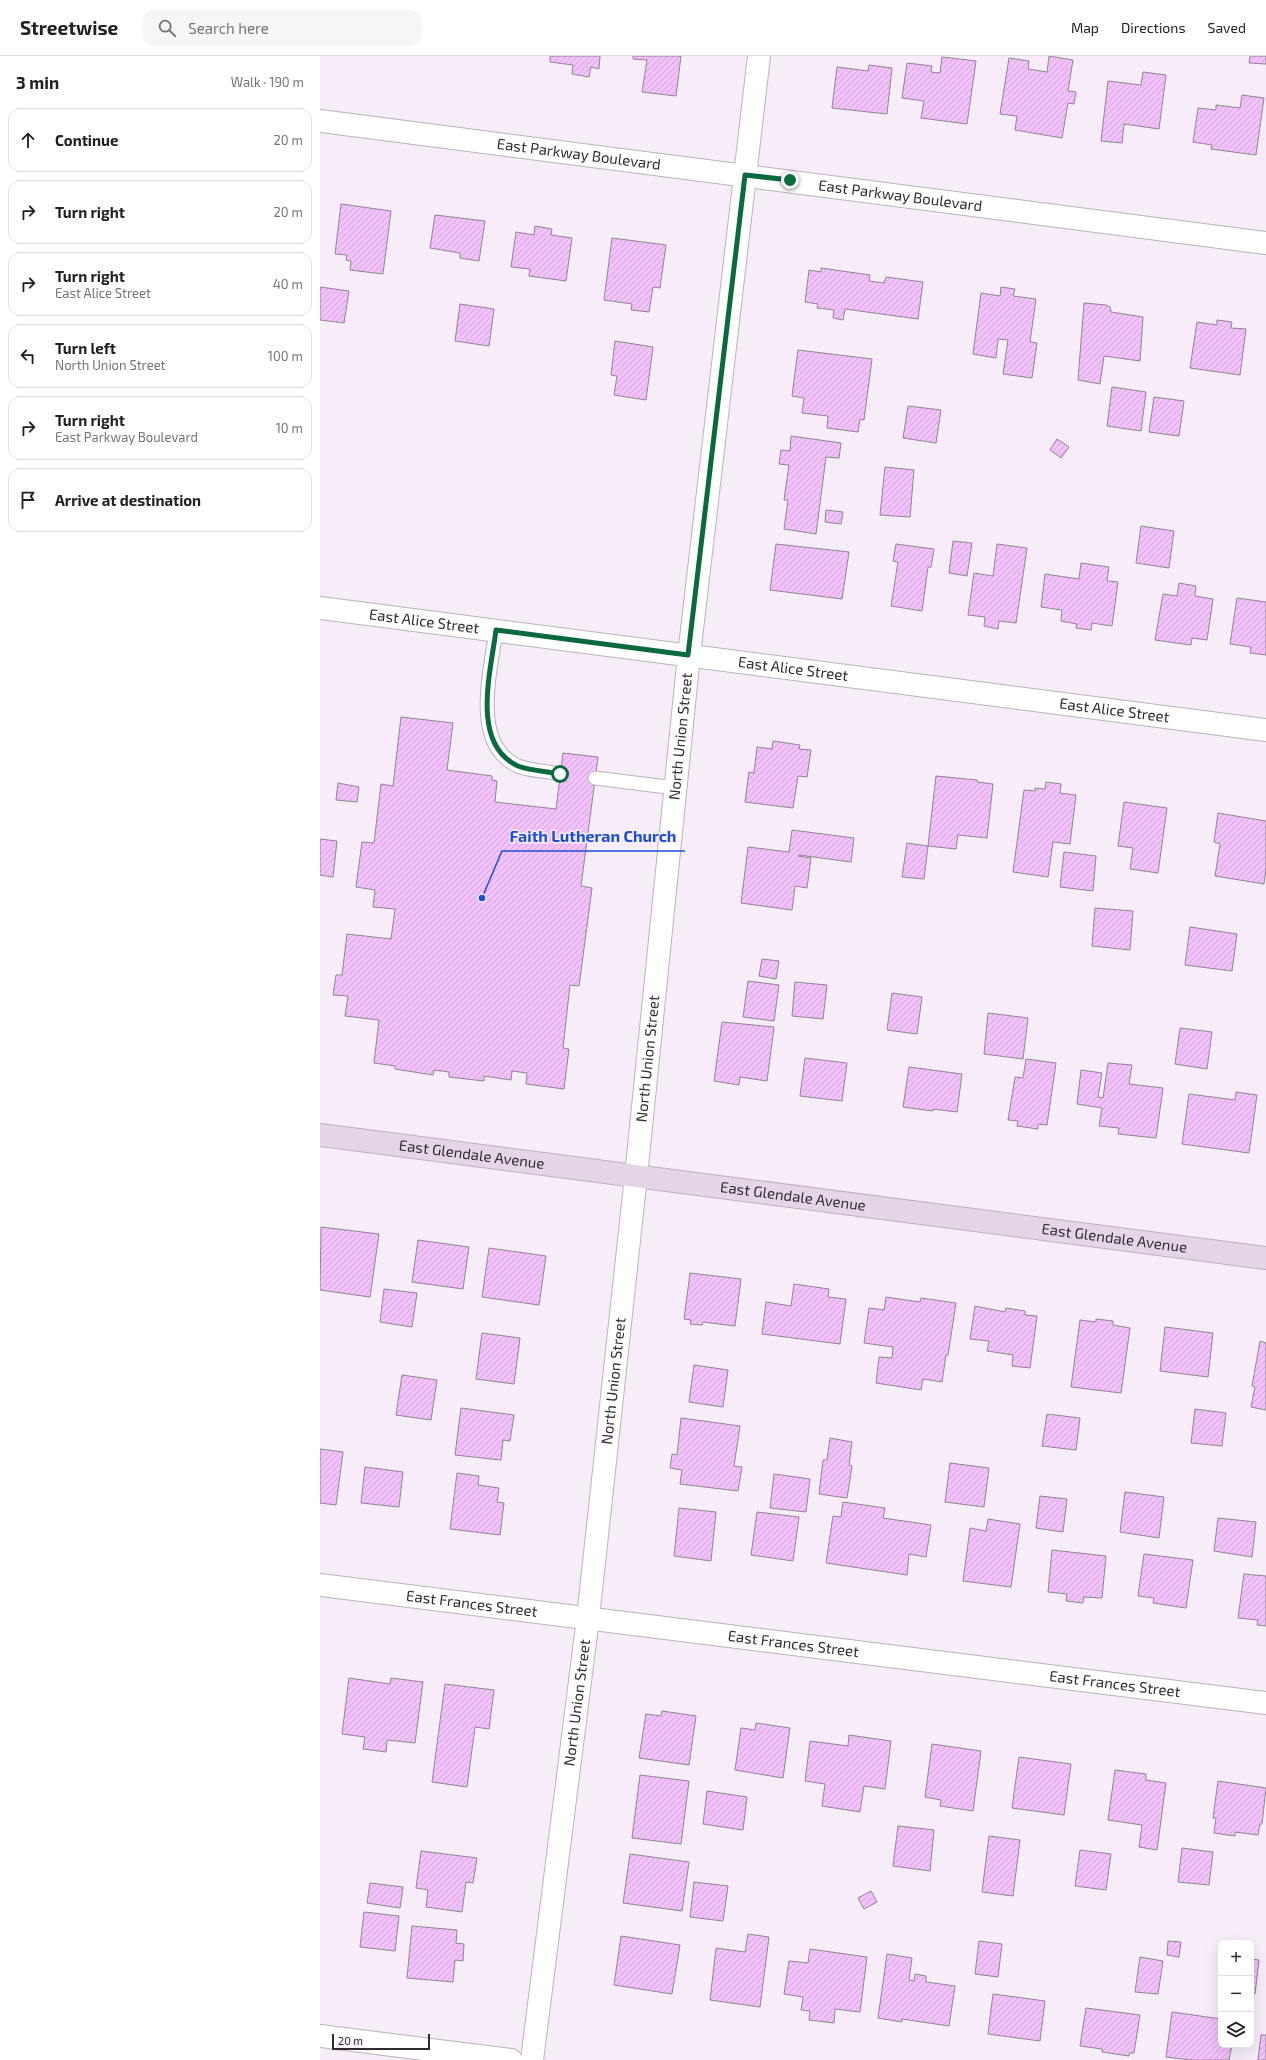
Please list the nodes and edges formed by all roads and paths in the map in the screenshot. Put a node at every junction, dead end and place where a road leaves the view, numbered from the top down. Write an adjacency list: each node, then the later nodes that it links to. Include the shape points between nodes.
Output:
1 (759, 56): 3 (street, North Union Street)
2 (320, 121): 3 (street, East Parkway Boulevard)
3 (745, 175): 4 (street, East Parkway Boulevard); 7 (street, North Union Street)
4 (1266, 243)
5 (320, 608): 6 (street, East Alice Street)
6 (496, 630): 7 (street, East Alice Street); 9 (lane, via 487,710 491,738 506,758 518,766)
7 (688, 655): 8 (street, East Alice Street); 11 (street, North Union Street)
8 (1266, 730)
9 (560, 774)
10 (595, 778): 11 (lane)
11 (675, 788): 13 (street, North Union Street)
12 (320, 1135): 13 (street, East Glendale Avenue)
13 (636, 1176): 14 (street, East Glendale Avenue); 16 (street, North Union Street)
14 (1266, 1258)
15 (320, 1585): 16 (street, East Frances Street)
16 (588, 1618): 17 (street, East Frances Street); 20 (street, North Union Street)
17 (1266, 1703)
18 (320, 2036): 19 (street)
19 (511, 2060)
20 (532, 2060)

